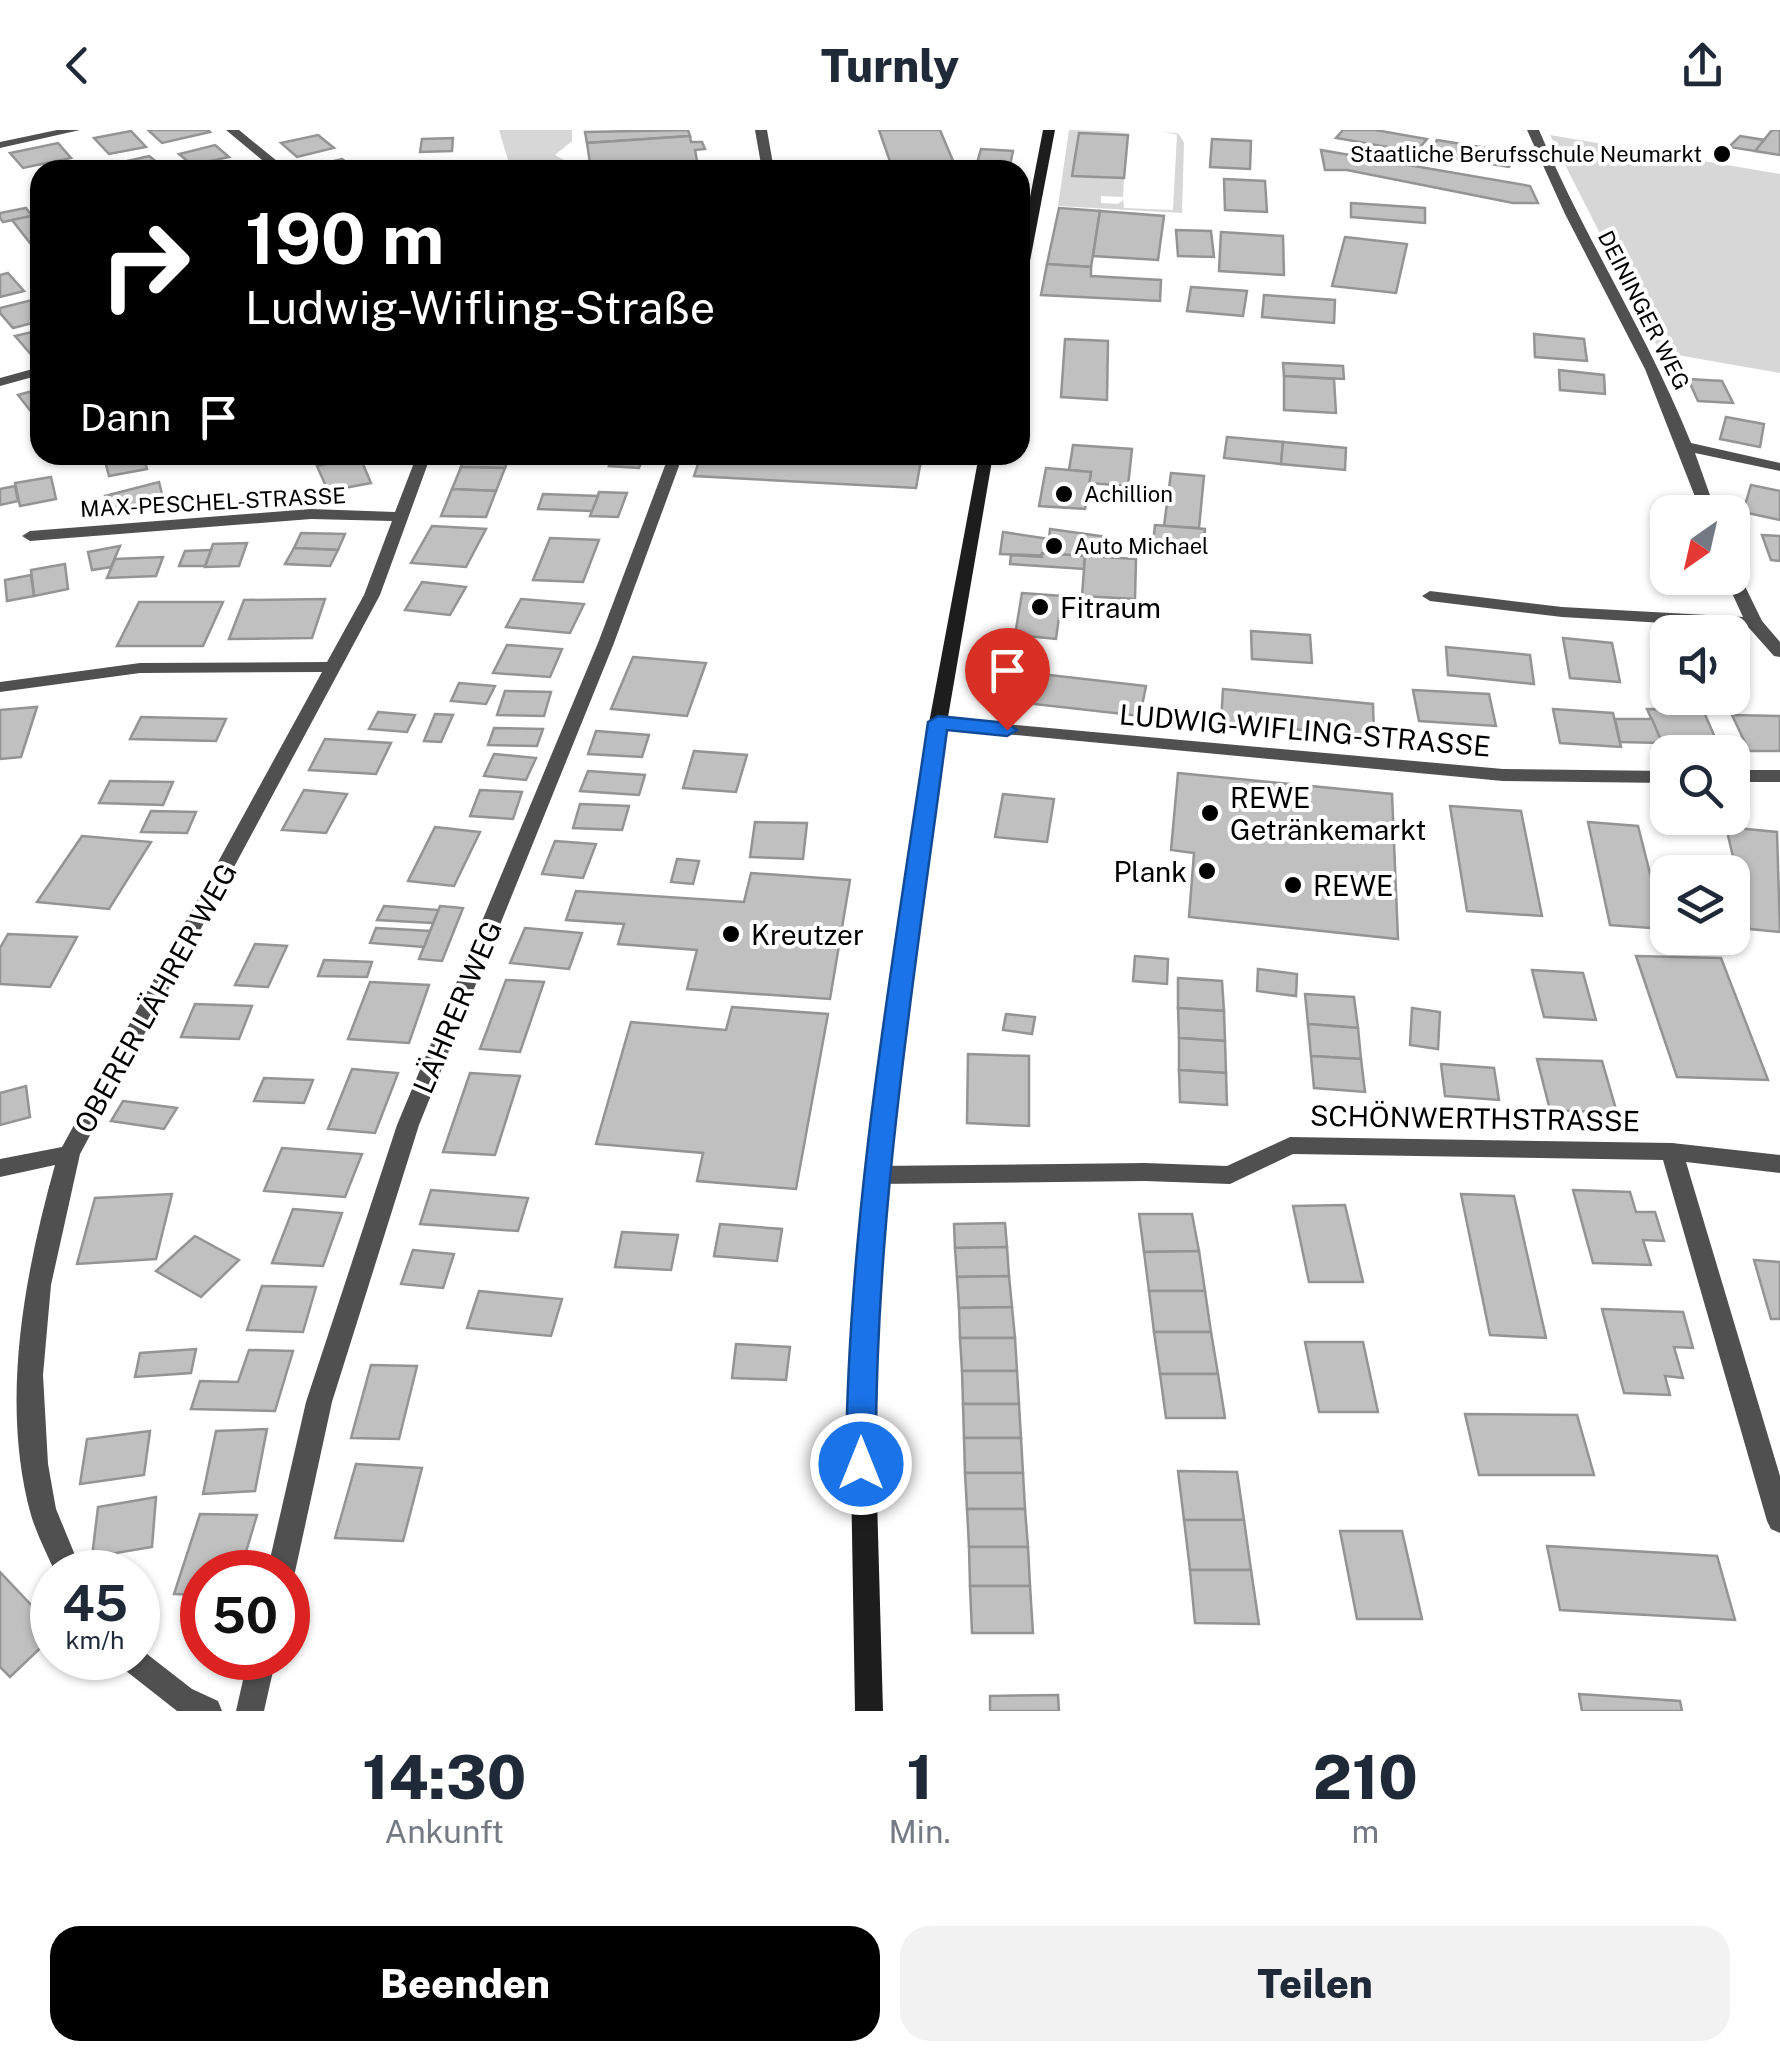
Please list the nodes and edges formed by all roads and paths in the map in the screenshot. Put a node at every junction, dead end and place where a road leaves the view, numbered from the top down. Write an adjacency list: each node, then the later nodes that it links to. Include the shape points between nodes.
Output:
1 (74, 130): 6 (street)
2 (232, 130): 7 (street)
3 (762, 130): 8 (street)
4 (1048, 130): 9 (main road)
5 (1533, 130): 12 (street, DEININGER WEG)
6 (0, 144)
7 (270, 160)
8 (766, 160)
9 (1030, 228)
10 (30, 374): 11 (street)
11 (0, 382)
12 (1688, 447): 16 (street); 17 (street, DEININGER WEG)
13 (420, 465): 18 (street, OBERER LÄHRER WEG)
14 (672, 465): 37 (street, LÄHRER WEG, via 408,1125 319,1402)
15 (984, 465): 26 (main road)
16 (1780, 467)
17 (1704, 495)
18 (399, 517): 19 (street, MAX-PESCHEL-STRASSE, via 311,514); 24 (street, OBERER LÄHRER WEG, via 372,594)
19 (30, 536)
20 (1741, 595): 22 (street)
21 (1430, 596): 22 (street)
22 (1754, 623): 23 (street)
23 (1780, 652)
24 (333, 667): 25 (street, via 140,668); 31 (street, OBERER LÄHRER WEG)
25 (0, 687)
26 (938, 722): 27 (street, LUDWIG-WIFLING-STRASSE, via 1503,775); 34 (main road)
27 (1650, 776)
28 (1750, 776): 29 (street)
29 (1780, 776)
30 (1672, 1152): 32 (street, SCHÖNWERTHSTRASSE); 34 (street, SCHÖNWERTHSTRASSE, via 1290,1144 1230,1175); 35 (street)
31 (69, 1154): 33 (street); 36 (street, OBERER LÄHRER WEG, via 32,1318 32,1425 43,1511)
32 (1780, 1164)
33 (0, 1168)
34 (876, 1175): 42 (main road, via 861,1356)
35 (1780, 1521)
36 (59, 1550)
37 (286, 1550)
38 (158, 1680): 40 (street)
39 (257, 1680): 41 (street)
40 (208, 1711)
41 (250, 1711)
42 (869, 1711)

